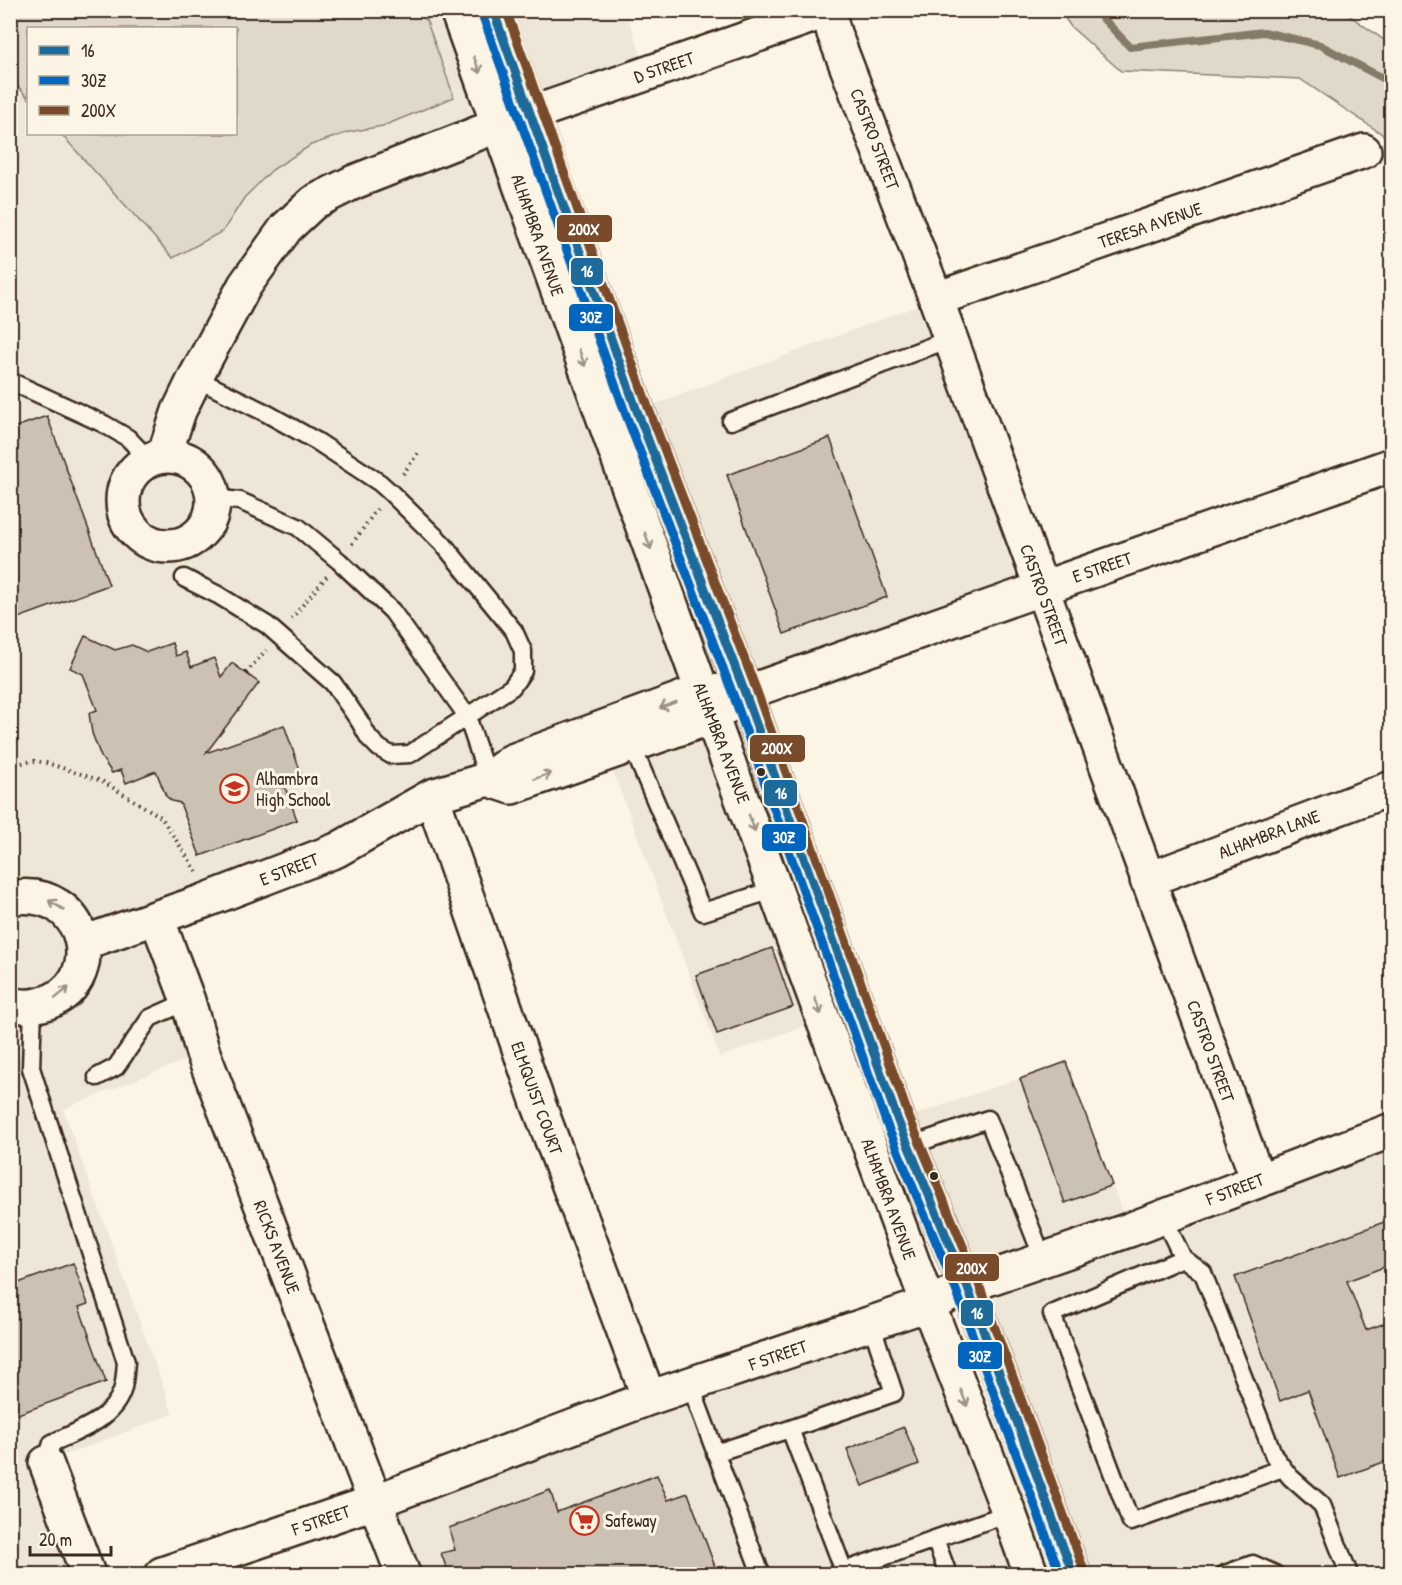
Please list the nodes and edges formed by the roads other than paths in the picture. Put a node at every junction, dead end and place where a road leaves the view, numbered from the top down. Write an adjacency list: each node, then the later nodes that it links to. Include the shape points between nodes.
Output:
1 (457, 10): 5 (street, ALHAMBRA AVENUE, one-way to 5)
2 (493, 10): 4 (street, ALHAMBRA AVENUE)
3 (829, 11): 4 (street, D STREET); 7 (street, CASTRO STREET)
4 (531, 114): 5 (street, D STREET); 17 (street, ALHAMBRA AVENUE, via 637,411)
5 (499, 125): 9 (street, D STREET, via 354,182 314,202 286,228 245,285); 18 (street, ALHAMBRA AVENUE, one-way to 18)
6 (1364, 151): 7 (street, TERESA AVENUE)
7 (936, 299): 8 (street, CASTRO STREET)
8 (950, 339): 11 (lane); 16 (street, CASTRO STREET)
9 (195, 378): 12 (street, D STREET); 19 (lane, via 266,412 380,483 443,544 514,631 523,651 523,671 512,687)
10 (10, 381): 12 (lane, via 104,423)
11 (730, 421)
12 (157, 458): 14 (street, via 178,457 192,462 210,484); 14 (street, via 136,468 123,495 123,510 138,536 151,544 166,546 195,538 212,513)
13 (1392, 465): 16 (street, E STREET)
14 (213, 498): 19 (lane, via 240,501 298,527 339,561 392,611)
15 (184, 578): 19 (lane, via 267,625 333,683 369,738 391,754 410,754)
16 (1042, 588): 17 (street, E STREET); 24 (street, CASTRO STREET)
17 (745, 693): 18 (street, E STREET); 33 (street, ALHAMBRA AVENUE)
18 (707, 704): 20 (street, E STREET); 25 (street, ALHAMBRA AVENUE, one-way to 25)
19 (467, 716): 21 (lane)
20 (628, 733): 21 (street, E STREET, via 512,787); 25 (lane, via 703,912)
21 (488, 779): 23 (street, E STREET)
22 (1392, 788): 24 (street, ALHAMBRA LANE)
23 (432, 796): 27 (street, E STREET, via 337,850); 42 (street, ELMQUIST COURT, via 538,1102)
24 (1147, 880): 34 (street, CASTRO STREET)
25 (776, 889): 39 (street, ALHAMBRA AVENUE, one-way to 39)
26 (10, 898): 28 (street, one-way to 26, via 78,927 55,903 40,897)
27 (157, 918): 28 (street, E STREET); 29 (street, RICKS AVENUE)
28 (83, 943): 30 (street, one-way to 28, via 50,1002 65,992 83,959)
29 (188, 1001): 31 (lane, via 150,1018 116,1067); 47 (street, RICKS AVENUE, via 203,1053)
30 (22, 1005): 45 (lane, via 31,1068 126,1362 122,1390 109,1413 52,1443)
31 (97, 1077)
32 (1392, 1130): 34 (street, F STREET)
33 (909, 1146): 37 (lane, via 988,1119); 38 (street, ALHAMBRA AVENUE)
34 (1258, 1180): 35 (street, F STREET)
35 (1163, 1217): 36 (lane); 37 (street, F STREET)
36 (1183, 1258): 46 (lane, via 1203,1273 1274,1456); 46 (lane, via 1052,1314 1131,1522)
37 (1044, 1261): 38 (street, F STREET)
38 (967, 1286): 39 (street, F STREET); 57 (street, ALHAMBRA AVENUE)
39 (928, 1304): 40 (street, F STREET); 48 (street, ALHAMBRA AVENUE, one-way to 48)
40 (871, 1323): 41 (street, F STREET); 43 (lane, via 894,1393)
41 (690, 1384): 42 (street, F STREET); 44 (lane)
42 (649, 1398): 47 (street, F STREET)
43 (790, 1429): 44 (lane); 50 (lane)
44 (716, 1453): 54 (lane)
45 (46, 1462): 51 (street)
46 (1283, 1468): 60 (lane, via 1322,1505)
47 (374, 1502): 52 (street, F STREET); 53 (street, RICKS AVENUE)
48 (1009, 1513): 49 (lane); 56 (street, ALHAMBRA AVENUE)
49 (935, 1539): 50 (lane); 55 (lane)
50 (839, 1573)
51 (88, 1575)
52 (162, 1575)
53 (403, 1575)
54 (761, 1575)
55 (948, 1575)
56 (1030, 1575)
57 (1073, 1575)
58 (1225, 1575): 59 (lane, via 1253,1564)
59 (1275, 1575)
60 (1349, 1575)

